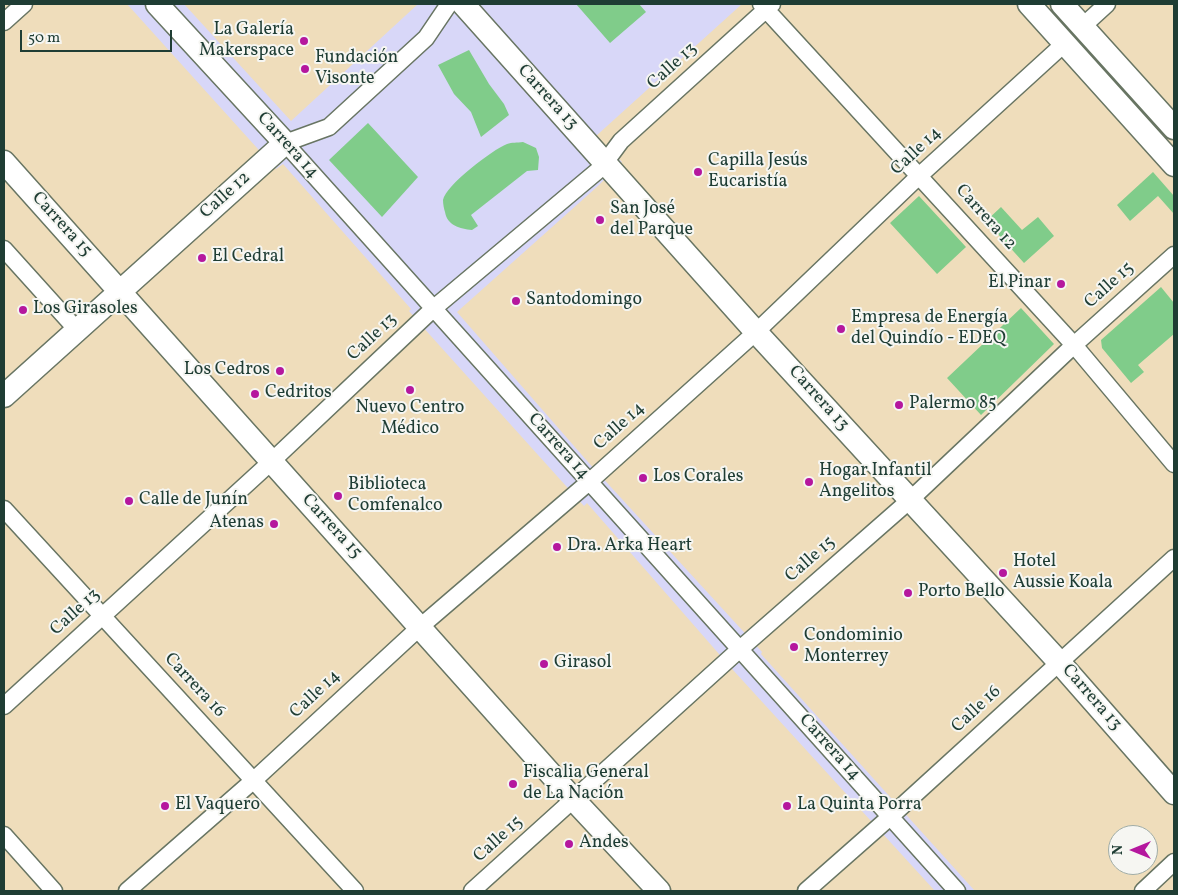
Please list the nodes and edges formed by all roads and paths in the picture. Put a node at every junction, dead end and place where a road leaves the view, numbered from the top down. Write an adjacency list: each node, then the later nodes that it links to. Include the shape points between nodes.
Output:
1 (24, 4): 9 (street)
2 (158, 4): 13 (street, Carrera 14)
3 (449, 4): 13 (street, Calle 12, via 426,38 329,127)
4 (463, 4): 15 (street, Carrera 13)
5 (1029, 4): 11 (street)
6 (1062, 4): 10 (street)
7 (1107, 4): 10 (street)
8 (766, 6): 15 (street, Calle 13, via 620,141); 17 (street, Carrera 12)
9 (4, 22)
10 (1083, 26): 12 (street)
11 (1065, 43): 16 (street); 17 (street, Calle 14)
12 (1174, 128)
13 (285, 143): 20 (street, Calle 12); 21 (street, Carrera 14)
14 (4, 162): 20 (street, Carrera 15)
15 (606, 163): 21 (street, Calle 13); 23 (street, Carrera 13)
16 (1174, 165)
17 (919, 176): 23 (street, Calle 14); 24 (street, Carrera 12)
18 (4, 249): 22 (street)
19 (1174, 255): 24 (street, Calle 15)
20 (120, 291): 22 (street, Calle 12); 26 (street, Carrera 15)
21 (434, 308): 26 (street, Calle 13); 28 (street, Carrera 14)
22 (77, 330): 25 (street, Calle 12)
23 (756, 332): 28 (street, Calle 14); 29 (street, Carrera 13)
24 (1074, 345): 27 (street, Carrera 12); 29 (street, Calle 15)
25 (4, 396)
26 (272, 461): 32 (street, Calle 13); 33 (street, Carrera 15)
27 (1174, 464)
28 (590, 482): 33 (street, Calle 14); 34 (street, Carrera 14)
29 (910, 500): 34 (street, Calle 15); 35 (street, Carrera 13)
30 (4, 509): 32 (street, Carrera 16)
31 (1174, 558): 35 (street, Calle 16)
32 (102, 616): 36 (street, Calle 13); 37 (street, Carrera 16)
33 (420, 627): 37 (street, Calle 14); 39 (street, Carrera 15)
34 (740, 649): 39 (street, Calle 15); 40 (street, Carrera 14)
35 (1059, 662): 38 (street, Carrera 13); 40 (street, Calle 16)
36 (4, 706)
37 (254, 780): 44 (street, Calle 14); 45 (street, Carrera 16)
38 (1174, 793)
39 (574, 800): 46 (street, Calle 15); 47 (street, Carrera 15)
40 (890, 817): 48 (street, Calle 16); 49 (street, Carrera 14)
41 (4, 834): 43 (street)
42 (1174, 862): 50 (street)
43 (54, 891)
44 (127, 891)
45 (355, 891)
46 (472, 891)
47 (660, 891)
48 (806, 891)
49 (957, 891)
50 (1143, 891)

